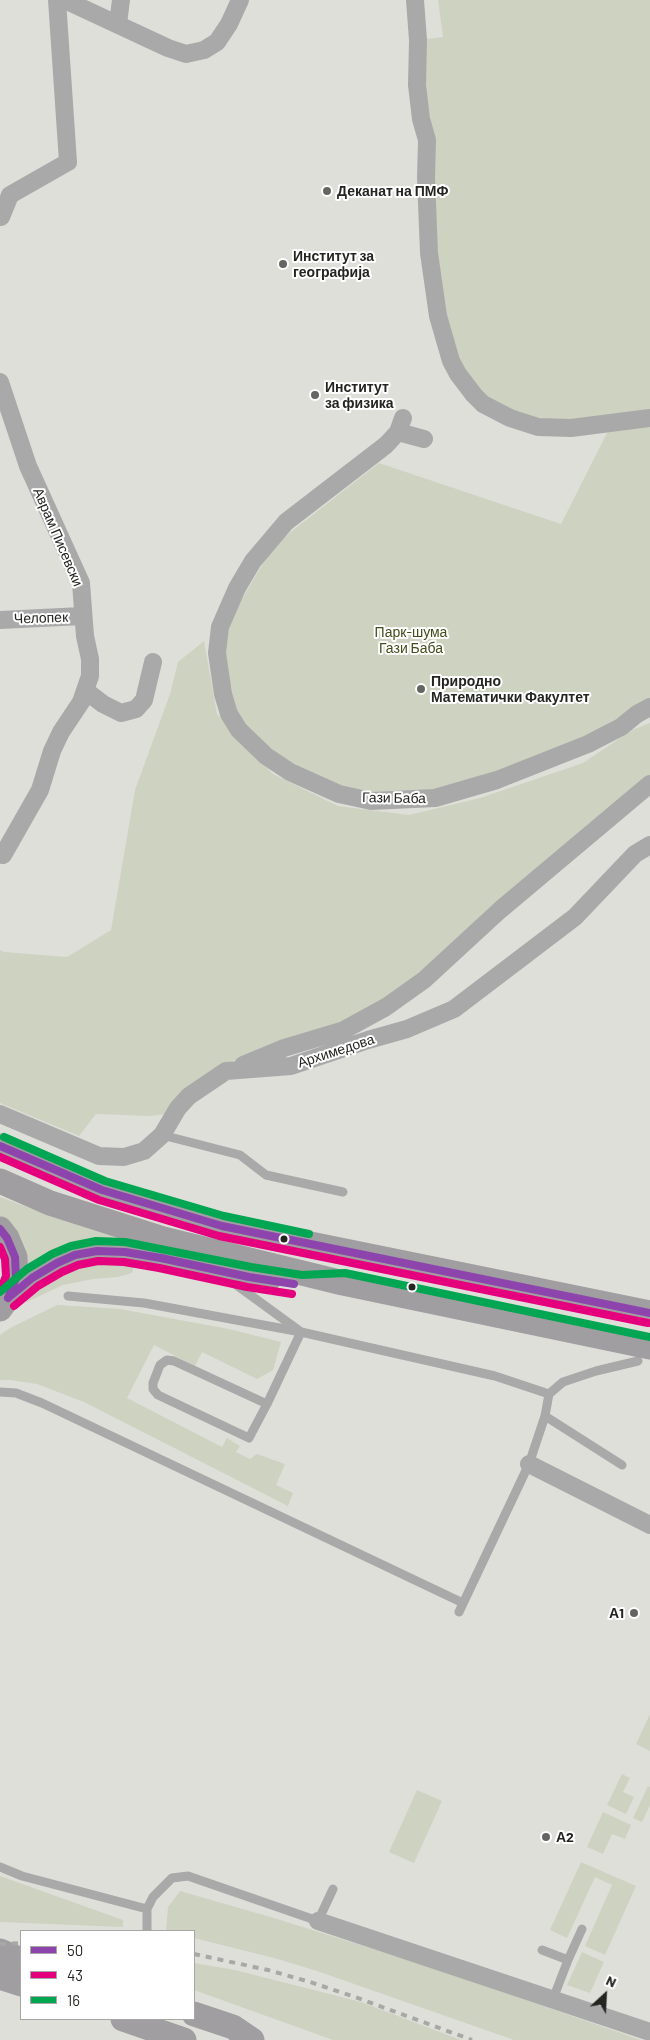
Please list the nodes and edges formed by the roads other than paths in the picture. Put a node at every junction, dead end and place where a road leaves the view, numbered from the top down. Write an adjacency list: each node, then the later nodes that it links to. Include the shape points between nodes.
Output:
1 (57, 0): 7 (street, via 68,162 10,195)
2 (65, 0): 6 (street)
3 (121, 0): 6 (street)
4 (240, 0): 6 (street, via 217,42 192,54 177,52)
5 (415, 0): 9 (street, via 417,85 421,119 428,140 426,178 431,271 438,316 458,374 483,404 538,427 570,428)
6 (118, 24)
7 (1, 217)
8 (0, 382): 11 (street, Аврам Писевски, via 28,466 81,583)
9 (650, 418)
10 (424, 439): 15 (street, Гази Баба, via 400,425 386,445 371,449 286,522 253,561 225,613 218,637 218,673 222,694 239,730 252,744 290,772 339,794 371,801 435,798 497,780 579,748 622,727)
11 (82, 616): 12 (street, Челопек); 14 (street, Аврам Писевски, via 90,658)
12 (0, 620)
13 (153, 662): 14 (street, via 144,700 136,709 121,713)
14 (86, 691): 18 (street, Аврам Писевски, via 60,732 40,790)
15 (650, 707)
16 (650, 784): 19 (street, via 500,910 424,980 386,1007 344,1030 284,1048)
17 (650, 845): 19 (street, Архимедова, via 635,854 575,917 454,1008 407,1029 291,1066)
18 (3, 855)
19 (226, 1071): 21 (street, Архимедова, via 189,1096)
20 (0, 1114): 21 (street, Архимедова, via 99,1156 124,1157 144,1151)
21 (162, 1135): 24 (lane, via 240,1155 266,1175)
22 (0, 1146): 30 (street, via 102,1190 222,1226)
23 (0, 1181): 27 (street, via 50,1204 163,1239)
24 (343, 1192)
25 (0, 1229): 29 (street, via 15,1257 16,1278)
26 (217, 1271): 27 (street, via 301,1285); 29 (street, via 125,1252 97,1251 57,1263 32,1278); 31 (lane)
27 (343, 1282): 32 (street, via 417,1298 438,1310 503,1332)
28 (68, 1296): 31 (lane, via 144,1303)
29 (4, 1303)
30 (650, 1313)
31 (301, 1332): 34 (lane, via 495,1376); 35 (lane)
32 (646, 1357): 34 (lane, via 563,1382)
33 (0, 1392): 40 (lane, via 16,1393 42,1403)
34 (549, 1394): 36 (lane)
35 (266, 1404): 35 (lane, via 174,1361 166,1360 160,1365 152,1383 158,1395 249,1438)
36 (545, 1416): 37 (lane); 38 (lane)
37 (529, 1464): 39 (street); 40 (lane)
38 (622, 1465)
39 (650, 1525)
40 (463, 1603): 41 (lane)
41 (459, 1612)
42 (0, 1867): 44 (lane, via 22,1876)
43 (333, 1889): 45 (lane)
44 (147, 1909): 45 (lane, via 167,1882 188,1876); 46 (lane)
45 (318, 1920): 54 (street)
46 (146, 1927)
47 (582, 1929): 51 (lane)
48 (542, 1950): 51 (lane)
49 (0, 1951): 50 (street)
50 (20, 1960)
51 (568, 1960): 54 (lane)
52 (0, 1977): 53 (street)
53 (20, 1984)
54 (553, 1999): 57 (street)
55 (195, 2014): 59 (street, via 233,2027)
56 (126, 2020): 58 (street)
57 (650, 2032)
58 (184, 2040)
59 (252, 2040)

